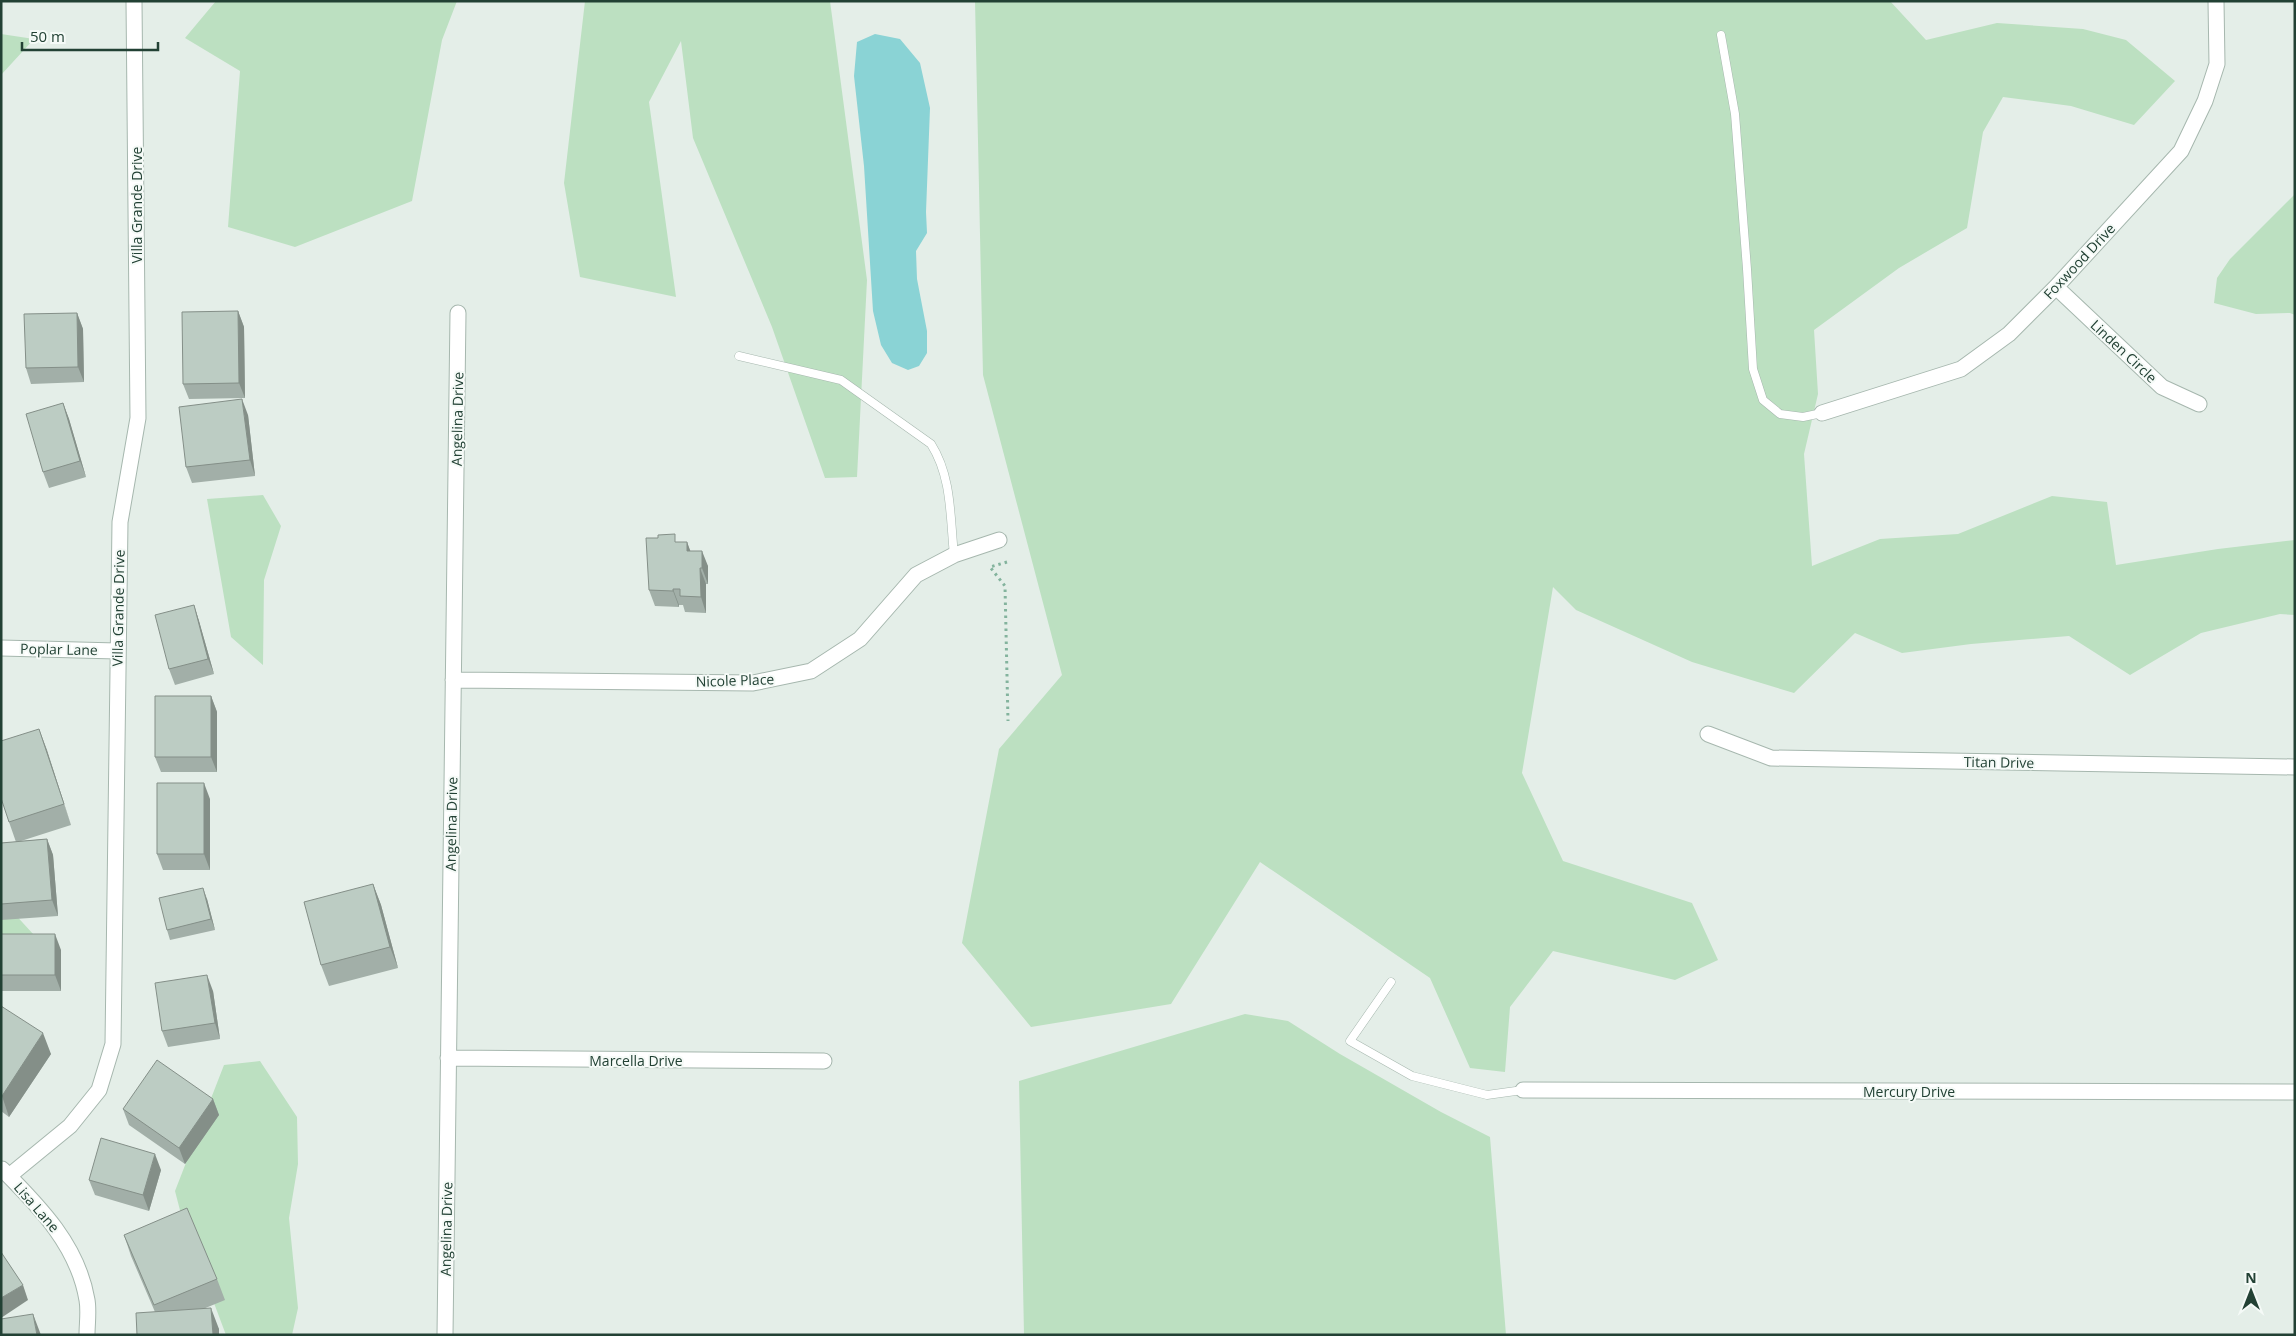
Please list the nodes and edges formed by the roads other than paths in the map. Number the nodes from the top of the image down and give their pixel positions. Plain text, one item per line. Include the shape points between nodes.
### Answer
1 (134, 1) edge
2 (2216, 1) edge
3 (1721, 36) dead end
4 (2056, 287) junction
5 (458, 313) dead end
6 (739, 356) dead end
7 (2199, 404) dead end
8 (1822, 412) joint
9 (999, 540) dead end
10 (954, 555) junction
11 (1, 648) edge
12 (116, 650) junction
13 (453, 680) junction
14 (1708, 734) dead end
15 (2295, 767) edge
16 (1391, 982) dead end
17 (448, 1058) junction
18 (824, 1061) dead end
19 (1523, 1090) joint
20 (2295, 1092) edge
21 (5, 1172) edge
22 (87, 1335) edge
23 (444, 1335) edge

1 - 12 street, Villa Grande Drive via 138,418 120,522
2 - 4 street, Foxwood Drive via 2217,64 2205,101 2181,151
3 - 8 lane via 1735,114 1753,369 1763,400 1780,414 1803,417
4 - 7 street, Linden Circle via 2162,387
4 - 8 street, Foxwood Drive via 2009,334 1961,369
5 - 13 street, Angelina Drive
6 - 10 lane via 841,380 931,444 947,477
9 - 10 street, Nicole Place
10 - 13 street, Nicole Place via 916,574 860,639 811,671 753,682
11 - 12 street, Poplar Lane
12 - 21 street, Villa Grande Drive via 113,1044 98,1090 70,1126
13 - 17 street, Angelina Drive
14 - 15 street, Titan Drive via 1771,758
16 - 19 lane via 1350,1041 1412,1076 1488,1095
17 - 18 street, Marcella Drive
17 - 23 street, Angelina Drive
19 - 20 street, Mercury Drive
21 - 22 street, Lisa Lane via 56,1226 77,1262 88,1301

